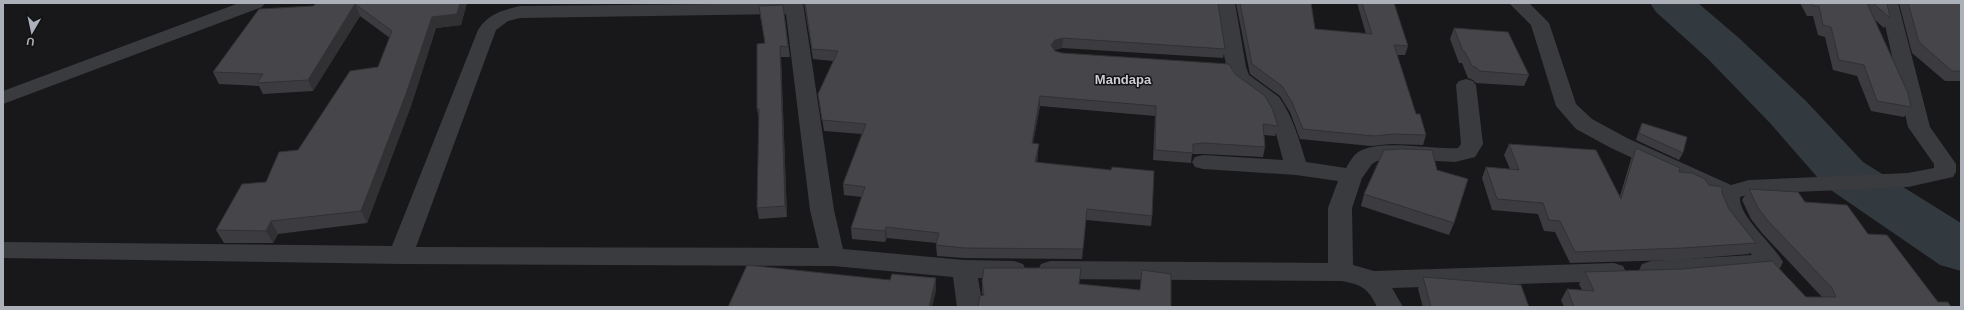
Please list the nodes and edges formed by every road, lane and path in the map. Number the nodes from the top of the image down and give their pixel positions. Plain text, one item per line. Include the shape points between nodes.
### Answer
1 (256, 3) edge
2 (1226, 3) edge
3 (1518, 3) edge
4 (1889, 3) edge
5 (795, 6) edge
6 (1466, 85) dead end
7 (3, 98) edge
8 (1204, 162) dead end
9 (1296, 168) junction
10 (1352, 176) junction
11 (1729, 193) junction
12 (3, 250) edge
13 (401, 255) junction
14 (833, 257) junction
15 (964, 269) junction
16 (1341, 272) junction
17 (1373, 280) junction
18 (970, 307) edge
19 (1390, 307) edge

1 - 7 street
2 - 9 street via 1234,44 1228,66 1272,101 1284,126
3 - 11 street via 1540,23 1566,106 1584,124 1619,143
4 - 11 street via 1919,126 1945,164 1945,172 1936,176 1908,180 1749,187
5 - 13 street via 520,12 500,18 487,30
5 - 14 street via 822,210
6 - 10 street via 1472,144 1468,151 1462,155 1371,155 1364,158
8 - 9 street
9 - 10 street
10 - 16 street via 1340,207
11 - 17 street via 1728,203 1741,225 1779,271 1676,270
12 - 13 street
13 - 14 street
14 - 15 street
15 - 16 street
15 - 18 street
16 - 17 street
17 - 19 street

